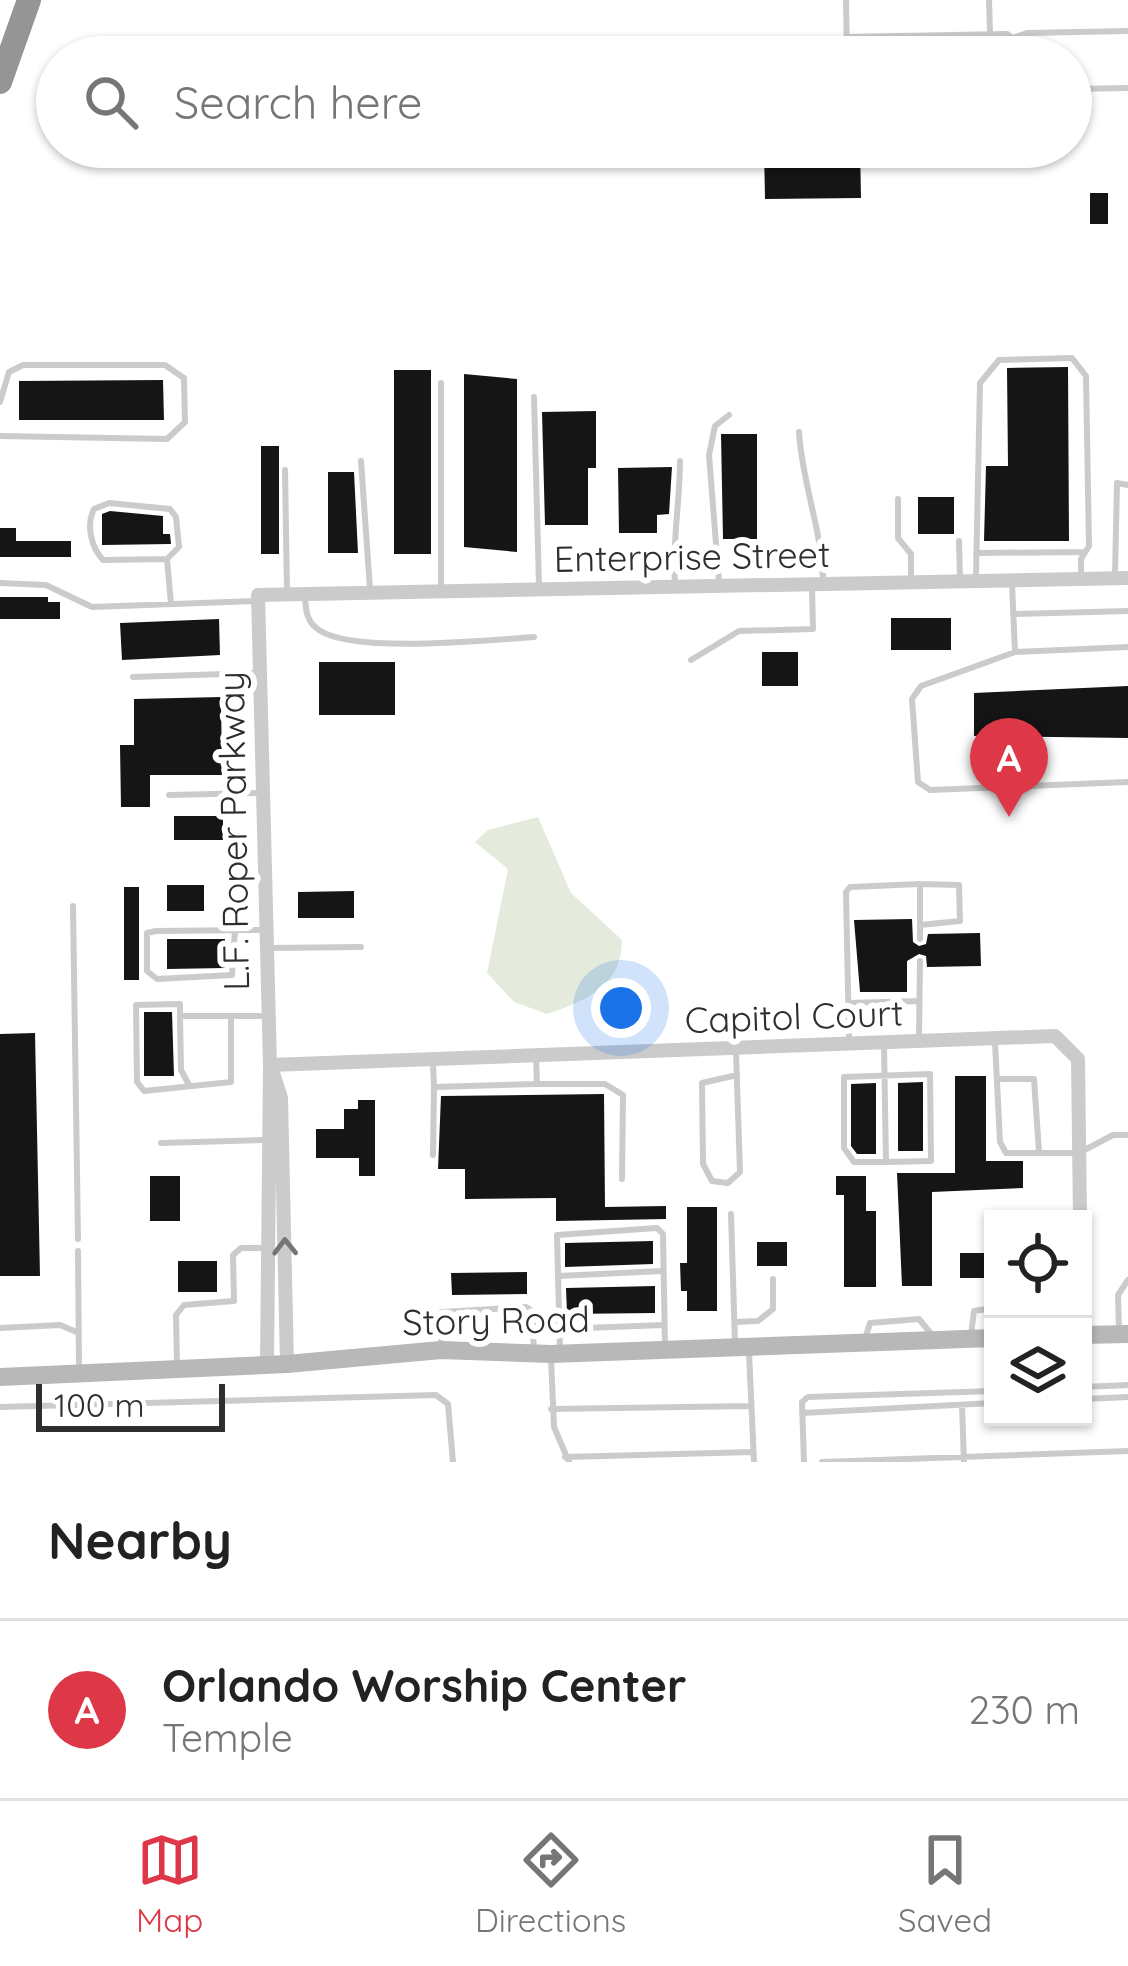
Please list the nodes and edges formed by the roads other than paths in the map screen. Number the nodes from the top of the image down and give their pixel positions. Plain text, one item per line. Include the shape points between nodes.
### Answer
1 (28, 0) edge
2 (846, 0) edge
3 (989, 0) edge
4 (1128, 32) edge
5 (990, 34) junction
6 (847, 36) edge
7 (895, 36) edge
8 (1001, 36) edge
9 (1018, 36) edge
10 (0, 82) edge
11 (1128, 88) edge
12 (1092, 89) edge
13 (441, 383) dead end
14 (534, 398) dead end
15 (0, 402) edge
16 (729, 415) dead end
17 (799, 432) dead end
18 (0, 436) edge
19 (361, 461) dead end
20 (680, 461) dead end
21 (285, 470) dead end
22 (1128, 484) edge
23 (898, 499) dead end
24 (1115, 538) junction
25 (1128, 538) edge
26 (958, 541) dead end
27 (1085, 552) junction
28 (976, 553) junction
29 (167, 559) junction
30 (1081, 579) junction
31 (1122, 579) edge
32 (1012, 580) junction
33 (968, 581) junction
34 (912, 582) junction
35 (0, 583) edge
36 (818, 584) junction
37 (719, 586) junction
38 (675, 587) junction
39 (539, 590) junction
40 (441, 592) junction
41 (370, 593) junction
42 (305, 594) junction
43 (287, 595) junction
44 (258, 598) junction
45 (171, 604) junction
46 (1128, 610) edge
47 (1013, 614) junction
48 (534, 637) dead end
49 (1128, 647) edge
50 (1015, 652) junction
51 (691, 660) dead end
52 (260, 673) junction
53 (133, 677) dead end
54 (1128, 782) edge
55 (262, 793) junction
56 (169, 795) dead end
57 (920, 884) junction
58 (73, 906) dead end
59 (920, 926) junction
60 (235, 930) junction
61 (264, 930) junction
62 (920, 938) dead end
63 (361, 947) dead end
64 (265, 948) junction
65 (920, 961) dead end
66 (919, 1001) junction
67 (848, 1003) junction
68 (180, 1016) junction
69 (267, 1016) junction
70 (231, 1017) junction
71 (995, 1039) junction
72 (919, 1041) junction
73 (884, 1042) junction
74 (849, 1044) junction
75 (736, 1048) junction
76 (536, 1055) junction
77 (432, 1059) junction
78 (270, 1065) junction
79 (736, 1075) junction
80 (885, 1075) junction
81 (997, 1079) junction
82 (188, 1083) junction
83 (537, 1084) junction
84 (434, 1087) junction
85 (1128, 1135) edge
86 (266, 1140) junction
87 (161, 1143) dead end
88 (1039, 1153) junction
89 (1079, 1153) junction
90 (433, 1155) dead end
91 (886, 1162) junction
92 (622, 1179) dead end
93 (1080, 1210) edge
94 (731, 1214) dead end
95 (78, 1239) dead end
96 (267, 1248) junction
97 (78, 1251) dead end
98 (663, 1271) junction
99 (558, 1276) junction
100 (773, 1279) dead end
101 (1128, 1280) edge
102 (984, 1309) edge
103 (735, 1322) junction
104 (664, 1325) junction
105 (0, 1328) edge
106 (560, 1329) junction
107 (79, 1333) junction
108 (1124, 1334) edge
109 (1092, 1335) edge
110 (984, 1338) edge
111 (971, 1339) junction
112 (742, 1347) junction
113 (441, 1350) junction
114 (665, 1350) junction
115 (548, 1353) junction
116 (277, 1364) junction
117 (177, 1368) junction
118 (80, 1373) junction
119 (0, 1377) edge
120 (1128, 1385) edge
121 (1092, 1387) edge
122 (984, 1390) edge
123 (1128, 1397) edge
124 (1092, 1399) edge
125 (984, 1404) edge
126 (962, 1405) junction
127 (751, 1406) junction
128 (0, 1407) edge
129 (551, 1409) junction
130 (802, 1413) junction
131 (1128, 1450) edge
132 (753, 1457) edge
133 (964, 1459) edge
134 (567, 1460) edge
135 (453, 1462) edge
136 (803, 1462) edge
137 (822, 1462) edge

1 - 10 highway
2 - 6 lane
3 - 5 lane
4 - 9 lane
5 - 7 lane
5 - 8 lane
11 - 12 lane
13 - 40 lane
14 - 39 lane
15 - 18 lane via 10,372 22,365 165,365 184,378 188,395 184,422 167,439
16 - 37 lane via 715,426 709,455
17 - 36 lane via 807,502 823,546
19 - 41 lane
20 - 38 lane
21 - 43 lane
22 - 24 lane via 1117,483
23 - 34 lane via 898,538 911,554
24 - 25 lane
24 - 31 lane
26 - 33 lane
27 - 28 lane
27 - 28 lane via 1086,376 1072,358 999,360 984,373 976,394
27 - 30 lane
28 - 33 lane
29 - 29 lane via 104,560 92,535 94,509 109,502 170,508 179,547
29 - 45 lane
30 - 31 street, Enterprise Street
30 - 32 street, Enterprise Street
32 - 33 street, Enterprise Street
32 - 47 lane
33 - 34 street, Enterprise Street
34 - 36 street, Enterprise Street
35 - 45 lane via 46,585 92,607
36 - 37 street, Enterprise Street
36 - 51 lane via 813,629 739,631
37 - 38 street, Enterprise Street
38 - 39 street, Enterprise Street
39 - 40 street, Enterprise Street
40 - 41 street, Enterprise Street
41 - 42 street, Enterprise Street
42 - 43 street, Enterprise Street
42 - 48 lane via 309,621 344,638 423,644
43 - 44 street, Enterprise Street
44 - 45 lane
44 - 52 street, L.F. Roper Parkway
46 - 47 lane
47 - 50 lane
49 - 50 lane
50 - 54 lane via 921,686 912,699 918,782 930,790
52 - 53 lane
52 - 55 street, L.F. Roper Parkway
55 - 56 lane
55 - 61 street, L.F. Roper Parkway
57 - 59 lane
57 - 59 lane via 959,886 959,921
57 - 67 lane via 846,892
58 - 95 lane
59 - 62 lane
60 - 60 lane via 147,933 147,971 157,979 232,976
60 - 61 lane
61 - 64 street, L.F. Roper Parkway
63 - 64 lane
64 - 69 street, L.F. Roper Parkway
65 - 66 lane
66 - 67 lane
66 - 72 lane
67 - 74 lane
68 - 70 lane
68 - 82 lane
68 - 82 lane via 180,1004 136,1004 137,1082 144,1091 169,1092
69 - 70 lane
69 - 78 street, L.F. Roper Parkway
70 - 82 lane via 231,1082
71 - 72 street, Capitol Court
71 - 81 lane
71 - 89 street, Capitol Court via 1055,1036 1069,1045 1078,1059
72 - 73 street, Capitol Court
73 - 74 street, Capitol Court
73 - 80 lane
74 - 75 street, Capitol Court
75 - 76 street, Capitol Court
75 - 79 lane
76 - 77 street, Capitol Court
76 - 83 lane
77 - 78 street, Capitol Court
77 - 84 lane
78 - 86 street, L.F. Roper Parkway
116 -> 78 street, L.F. Roper Parkway via 281,1098
79 - 79 lane via 740,1172 728,1183 712,1181 703,1165 702,1083
80 - 91 lane
80 - 91 lane via 844,1077 844,1148 854,1162
80 - 91 lane via 930,1075 931,1161
81 - 88 lane via 1001,1148
81 - 88 lane via 1034,1079
83 - 84 lane
83 - 92 lane via 605,1084 623,1095
84 - 90 lane
85 - 89 lane
86 - 87 lane
86 - 96 street, L.F. Roper Parkway
88 - 89 lane
89 - 93 street, Capitol Court
94 - 103 lane
96 - 116 street, L.F. Roper Parkway
96 - 117 lane via 233,1255 234,1301 195,1302 176,1315
97 - 107 lane
98 - 99 lane
98 - 99 lane via 663,1234 633,1229 557,1235
98 - 104 lane
99 - 106 lane
100 - 103 lane via 767,1316
101 - 108 lane via 1118,1294
102 - 111 lane via 974,1311
103 - 112 lane
104 - 106 lane
104 - 114 lane
105 - 107 lane via 60,1325
106 - 115 lane
107 - 118 lane
108 - 109 street
110 - 111 street, Story Road
111 - 112 street, Story Road
112 - 114 street, Story Road
112 - 127 lane
113 - 115 street, Story Road
113 - 115 lane via 442,1312 526,1307
113 - 116 street, Story Road
114 - 115 street, Story Road
115 - 129 lane
116 - 117 street, Story Road
117 - 118 street, Story Road
118 - 119 street, Story Road
120 - 121 lane
122 - 130 lane via 808,1397
123 - 124 lane
125 - 126 lane
126 - 130 lane
126 - 133 lane
127 - 129 lane
127 - 132 lane
128 - 135 lane via 436,1395 448,1404
129 - 134 lane
130 - 136 lane
131 - 133 lane
132 - 134 lane
133 - 137 lane

